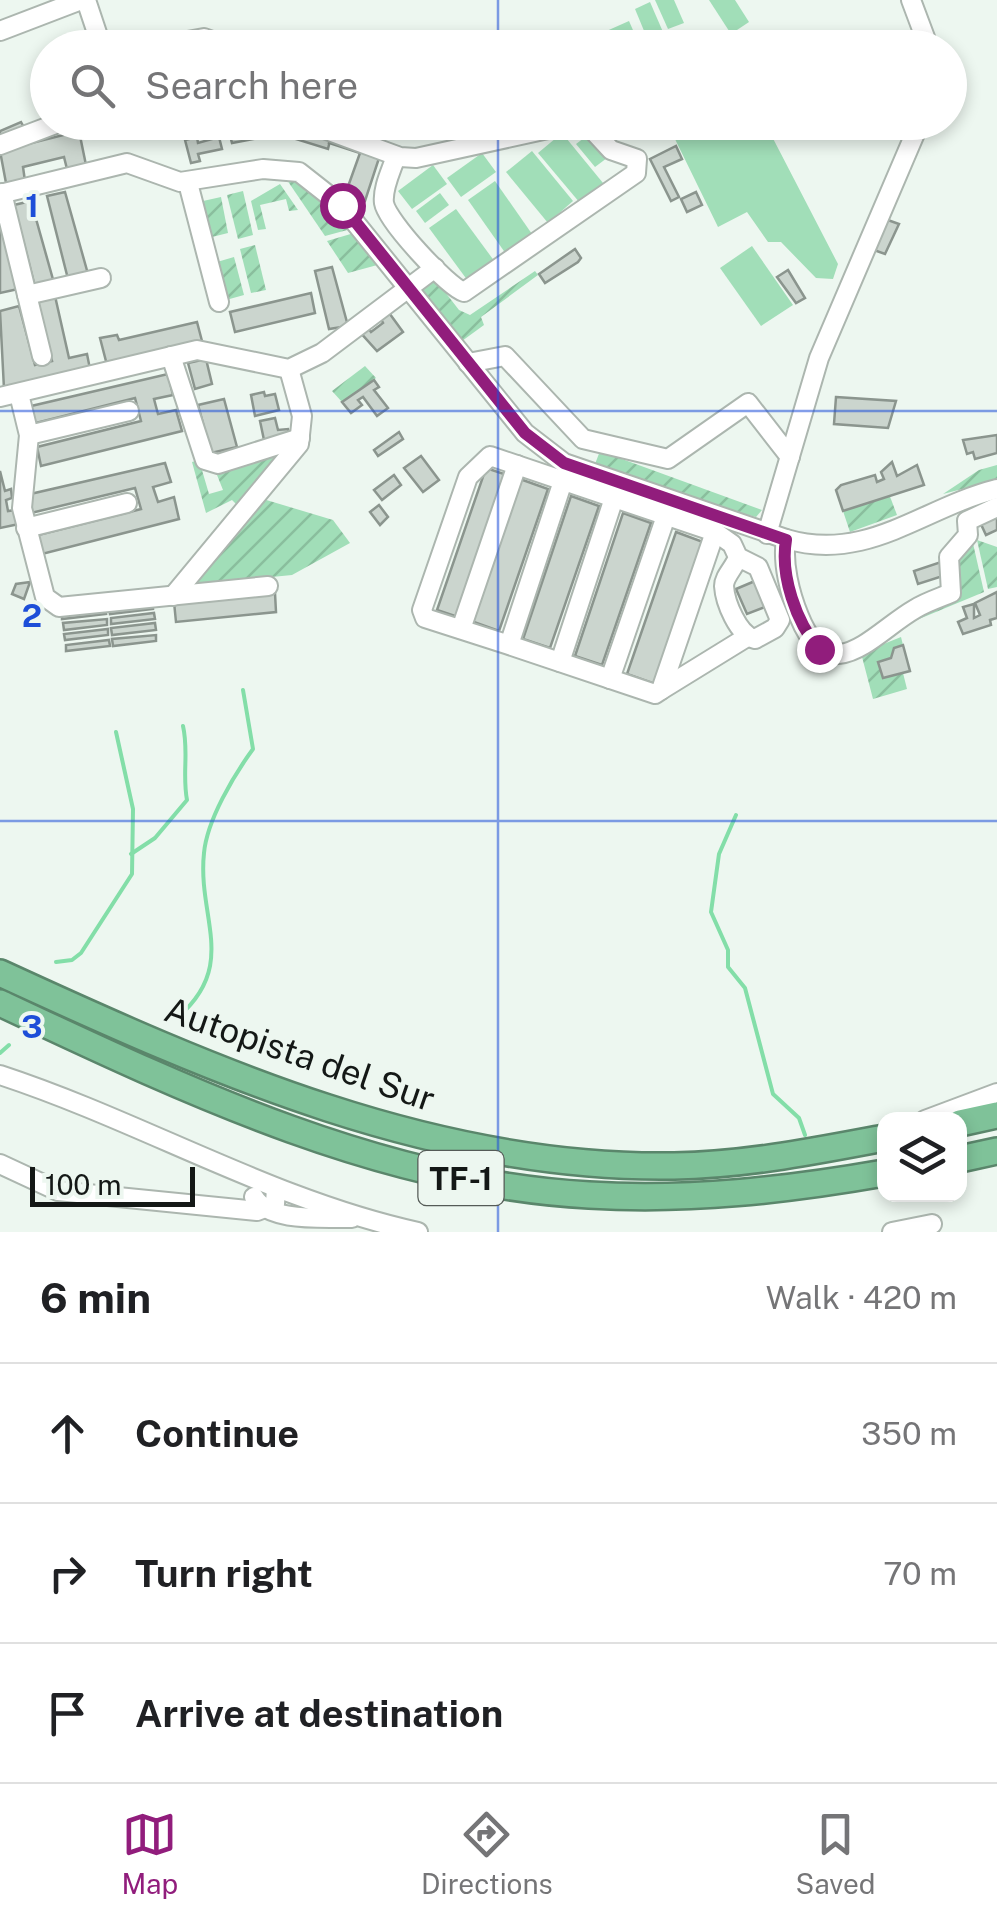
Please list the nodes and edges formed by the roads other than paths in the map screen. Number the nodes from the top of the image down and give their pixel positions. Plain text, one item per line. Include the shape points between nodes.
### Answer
1 (84, 0) edge
2 (911, 0) edge
3 (95, 30) edge
4 (922, 30) edge
5 (0, 31) edge
6 (30, 133) edge
7 (353, 140) edge
8 (506, 140) edge
9 (601, 140) edge
10 (912, 140) edge
11 (0, 144) edge
12 (396, 156) junction
13 (188, 183) junction
14 (1, 194) edge
15 (390, 216) junction
16 (363, 231) junction
17 (435, 268) junction
18 (101, 278) dead end
19 (410, 290) junction
20 (27, 295) junction
21 (218, 302) dead end
22 (42, 356) dead end
23 (171, 356) junction
24 (468, 362) junction
25 (289, 369) junction
26 (9, 395) edge
27 (129, 410) dead end
28 (29, 435) junction
29 (300, 438) junction
30 (790, 457) junction
31 (516, 465) junction
32 (567, 474) junction
33 (997, 489) edge
34 (614, 498) junction
35 (127, 502) dead end
36 (997, 507) edge
37 (666, 516) junction
38 (26, 528) junction
39 (715, 532) junction
40 (767, 534) junction
41 (786, 540) junction
42 (738, 557) junction
43 (268, 586) dead end
44 (173, 596) junction
45 (461, 629) junction
46 (747, 637) junction
47 (509, 645) junction
48 (560, 662) junction
49 (610, 679) junction
50 (661, 690) junction
51 (0, 958) edge
52 (0, 972) edge
53 (0, 1003) edge
54 (181, 1052) junction
55 (0, 1075) edge
56 (997, 1093) edge
57 (946, 1112) edge
58 (997, 1115) edge
59 (967, 1121) edge
60 (877, 1139) edge
61 (997, 1152) edge
62 (967, 1158) edge
63 (0, 1164) edge
64 (877, 1174) edge
65 (264, 1194) junction
66 (932, 1224) dead end
67 (418, 1232) edge
68 (892, 1232) edge

1 - 3 street
1 - 5 street
2 - 4 street
6 - 11 street
7 - 12 street
8 - 12 street via 429,158
9 - 17 street via 638,159 636,173 473,288 457,290
10 - 30 street via 819,358
12 - 15 street via 384,203
13 - 14 street via 127,163
13 - 16 street via 263,169 298,172 342,205
13 - 21 street
14 - 20 street
15 - 16 street
15 - 17 street
16 - 19 street
17 - 19 street
18 - 20 street
19 - 24 street
19 - 25 street
20 - 22 street
23 - 25 street via 197,350
23 - 26 street
23 - 29 street via 205,460 218,464
24 - 30 street via 505,356 582,439 616,450 668,459 748,403
24 - 32 street
25 - 29 street via 302,416
26 - 28 street
27 - 28 street
28 - 38 street
29 - 44 street
30 - 40 street
31 - 32 street
31 - 45 street
31 - 45 street via 490,456 468,477 422,610 425,618
32 - 34 street
32 - 40 street
32 - 47 street
33 - 41 street via 847,547 819,549
34 - 37 street
34 - 48 street
35 - 38 street
36 - 41 street via 967,521 968,535 949,557 951,593 917,607 871,643 834,654 819,649 798,613
37 - 39 street
37 - 49 street
38 - 44 street via 52,604
39 - 42 street
39 - 50 street
40 - 41 street
42 - 46 street via 724,580
42 - 46 street via 758,566 780,620 755,639
43 - 44 street
45 - 47 street
46 - 50 street
47 - 48 street
48 - 49 street
49 - 50 street
51 - 54 highway
52 - 54 highway, Autopista del Sur / TF-1
53 - 64 highway, Autopista del Sur / TF-1 via 337,1145 468,1180 653,1197 735,1194
54 - 60 highway, Autopista del Sur / TF-1 via 386,1128 553,1161 675,1166
55 - 65 street via 138,1128
56 - 57 street
58 - 59 highway
61 - 62 highway
63 - 65 street via 58,1191 257,1211
65 - 67 street via 278,1214 362,1217
66 - 68 street

